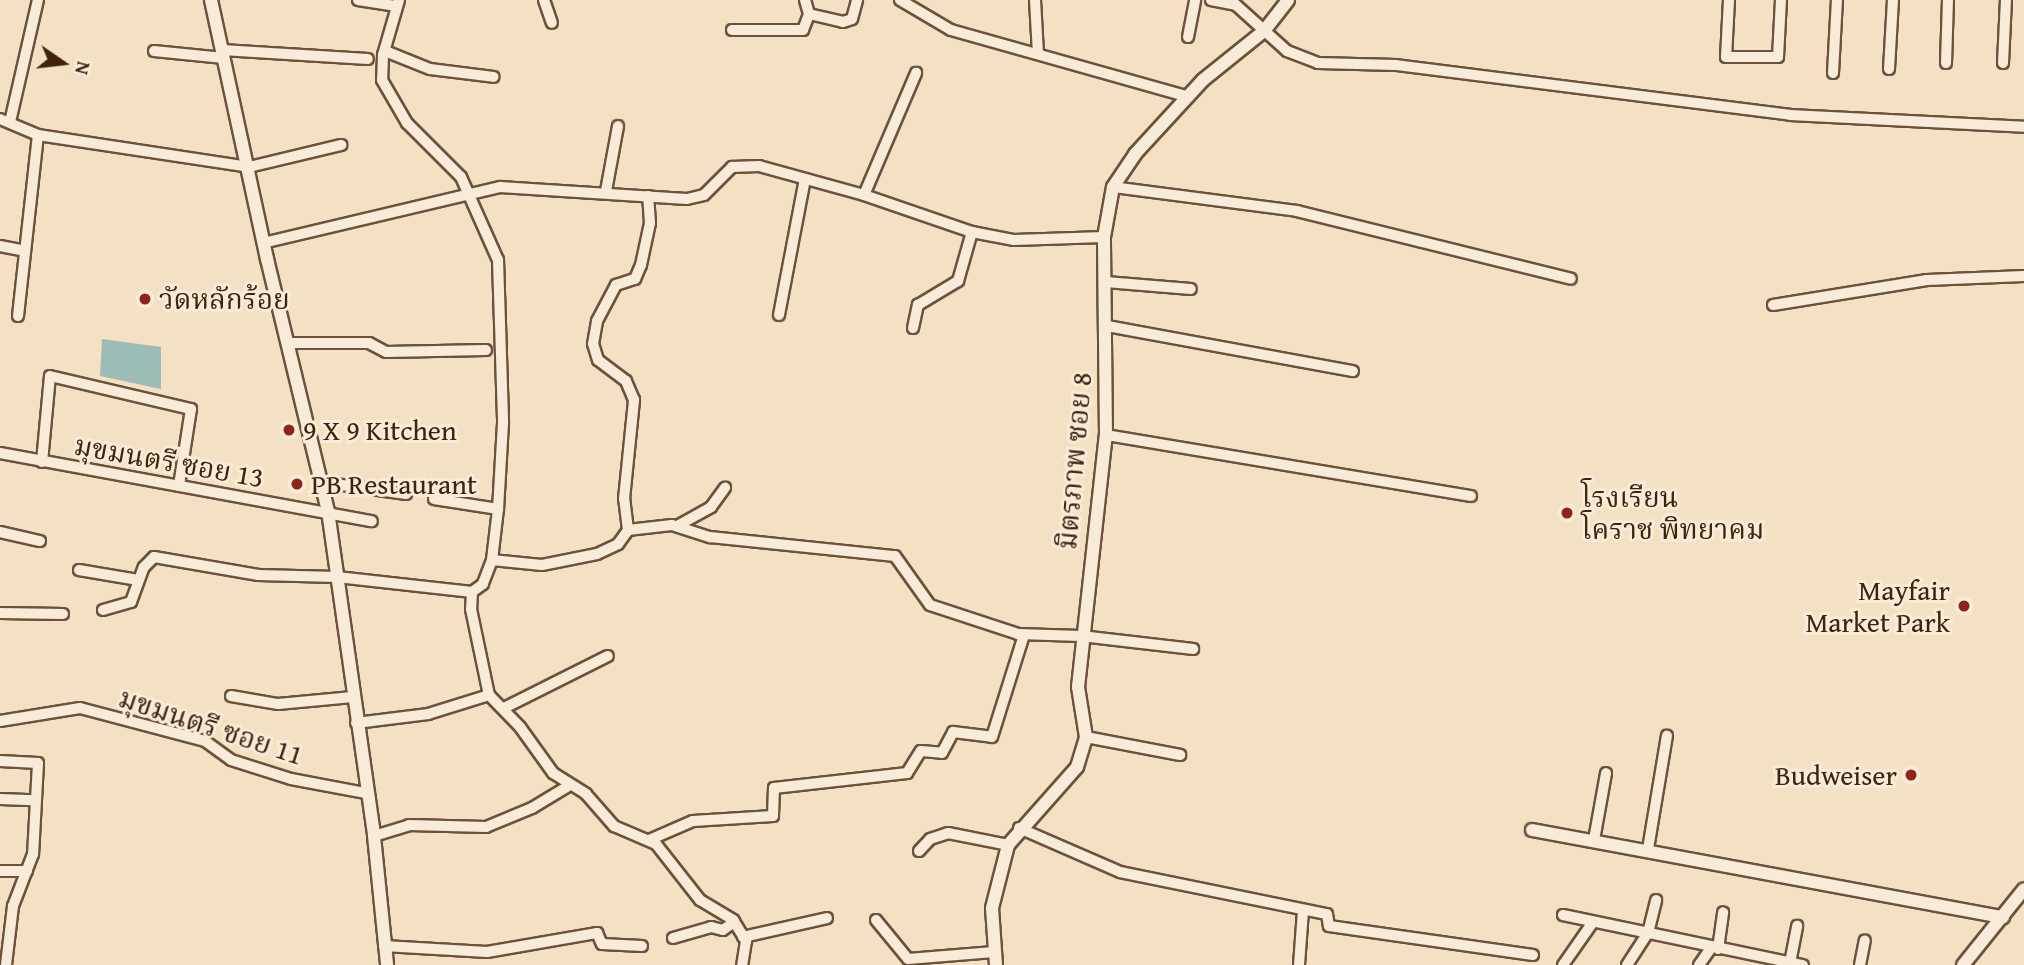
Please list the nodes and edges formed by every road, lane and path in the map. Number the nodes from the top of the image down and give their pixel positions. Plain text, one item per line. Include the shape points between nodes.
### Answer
1 (38, 0) edge
2 (211, 0) edge
3 (358, 0) edge
4 (544, 0) edge
5 (805, 0) edge
6 (858, 0) edge
7 (900, 0) edge
8 (1035, 0) edge
9 (1195, 0) edge
10 (1211, 0) edge
11 (1288, 0) edge
12 (1729, 0) edge
13 (1781, 0) edge
14 (1837, 0) edge
15 (1893, 0) edge
16 (1948, 0) edge
17 (2006, 0) edge
18 (398, 3) edge
19 (809, 14) junction
20 (552, 23) dead end
21 (732, 30) dead end
22 (1264, 31) junction
23 (1188, 37) dead end
24 (154, 51) dead end
25 (385, 51) junction
26 (1038, 53) junction
27 (223, 54) junction
28 (368, 59) dead end
29 (1946, 63) dead end
30 (2003, 63) dead end
31 (1889, 69) dead end
32 (916, 73) dead end
33 (1833, 73) dead end
34 (494, 76) dead end
35 (1189, 97) junction
36 (5, 121) edge
37 (618, 126) dead end
38 (2024, 127) edge
39 (38, 135) junction
40 (341, 145) dead end
41 (249, 167) junction
42 (805, 179) junction
43 (1113, 187) junction
44 (606, 191) junction
45 (472, 194) junction
46 (864, 195) junction
47 (648, 196) junction
48 (972, 232) junction
49 (1104, 237) junction
50 (263, 243) junction
51 (0, 246) edge
52 (25, 251) junction
53 (2024, 276) edge
54 (1571, 279) dead end
55 (1106, 282) junction
56 (1191, 289) dead end
57 (1773, 305) dead end
58 (779, 315) dead end
59 (18, 316) dead end
60 (1107, 326) junction
61 (912, 328) dead end
62 (287, 343) junction
63 (486, 350) dead end
64 (1353, 371) dead end
65 (1106, 435) junction
66 (0, 453) edge
67 (41, 462) junction
68 (321, 482) junction
69 (179, 486) junction
70 (725, 488) dead end
71 (406, 494) dead end
72 (1471, 496) dead end
73 (434, 499) dead end
74 (498, 509) junction
75 (328, 511) junction
76 (372, 521) dead end
77 (677, 526) junction
78 (628, 530) junction
79 (0, 532) edge
80 (40, 541) dead end
81 (492, 560) junction
82 (79, 570) dead end
83 (337, 577) junction
84 (138, 580) junction
85 (472, 592) junction
86 (103, 610) dead end
87 (0, 613) edge
88 (63, 614) dead end
89 (1024, 635) junction
90 (1081, 636) junction
91 (1193, 649) dead end
92 (608, 656) dead end
93 (489, 695) junction
94 (230, 696) dead end
95 (353, 697) junction
96 (504, 708) junction
97 (0, 721) edge
98 (356, 723) junction
99 (1667, 736) dead end
100 (1087, 737) junction
101 (1180, 755) dead end
102 (0, 761) edge
103 (1606, 773) dead end
104 (570, 786) junction
105 (365, 793) junction
106 (0, 799) edge
107 (34, 800) junction
108 (1019, 828) junction
109 (1532, 830) dead end
110 (374, 836) junction
111 (649, 840) junction
112 (1594, 840) junction
113 (1008, 845) junction
114 (1648, 849) junction
115 (919, 851) dead end
116 (0, 871) edge
117 (27, 872) junction
118 (2024, 889) edge
119 (1656, 900) dead end
120 (1303, 911) junction
121 (1723, 912) dead end
122 (1563, 915) dead end
123 (2003, 917) junction
124 (827, 918) dead end
125 (876, 920) dead end
126 (734, 922) junction
127 (1593, 922) junction
128 (1797, 926) dead end
129 (1648, 933) junction
130 (743, 937) junction
131 (673, 938) dead end
132 (1865, 940) dead end
133 (384, 946) junction
134 (642, 946) dead end
135 (1714, 948) junction
136 (1533, 955) dead end
137 (995, 959) edge
138 (1766, 962) edge
139 (1790, 963) junction
140 (6, 965) edge
141 (387, 965) edge
142 (742, 965) edge
143 (1299, 965) edge
144 (1563, 965) edge
145 (1627, 965) edge
146 (1699, 965) edge
147 (1802, 965) edge
148 (1860, 965) edge
149 (1963, 965) edge

1 - 36 street
2 - 27 street
3 - 18 street
4 - 20 street
5 - 19 street
6 - 19 street via 848,22
7 - 26 street via 951,30
8 - 26 street
9 - 23 street
10 - 22 street via 1236,5
11 - 22 street, มิตรภาพ ซอย 8
12 - 13 street via 1726,57 1778,57
14 - 33 street
15 - 31 street
16 - 29 street
17 - 30 street
18 - 25 street
19 - 21 street via 803,30
22 - 35 street, มิตรภาพ ซอย 8
22 - 38 street via 1287,51 1318,63 1396,65 1790,115
24 - 27 street
25 - 34 street via 430,69
25 - 45 street via 382,80 407,123 450,161
26 - 35 street
27 - 28 street
27 - 41 street
32 - 46 street
35 - 43 street, มิตรภาพ ซอย 8 via 1135,154
36 - 39 street
37 - 44 street
39 - 41 street
39 - 52 street
40 - 41 street
41 - 50 street
42 - 46 street
42 - 47 street via 759,166 732,167 704,195 687,199
42 - 58 street
43 - 49 street, มิตรภาพ ซอย 8
43 - 54 street via 1297,211
44 - 45 street via 500,187
44 - 47 street
45 - 50 street
45 - 74 street via 498,260 503,424
46 - 48 street
47 - 78 street via 650,223 641,265 635,279 615,285 597,321 593,344 598,360 626,381 634,400 624,499
48 - 49 street via 1014,240
48 - 61 street via 958,281 918,305
49 - 55 street, มิตรภาพ ซอย 8
50 - 62 street
51 - 52 street
52 - 59 street
53 - 57 street via 1927,280
55 - 56 street
55 - 60 street, มิตรภาพ ซอย 8
60 - 64 street
60 - 65 street, มิตรภาพ ซอย 8
62 - 63 street via 369,343 386,352
62 - 68 street
65 - 72 street
65 - 90 street, มิตรภาพ ซอย 8
66 - 67 street, มุขมนตรี ซอย 13
67 - 69 street, มุขมนตรี ซอย 13
67 - 69 street via 50,376 191,409
68 - 71 street
68 - 75 street
69 - 75 street, มุขมนตรี ซอย 13
70 - 77 street via 711,507
73 - 74 street
74 - 81 street
75 - 76 street, มุขมนตรี ซอย 13
75 - 83 street
77 - 78 street via 653,524
77 - 89 street via 710,537 895,556 930,605
78 - 81 street via 618,544 597,554 542,565
79 - 80 street
81 - 85 street via 483,584
82 - 84 street
83 - 84 street via 258,575 154,557
83 - 85 street
83 - 95 street
84 - 86 street via 131,602
85 - 93 street via 481,670
87 - 88 street
89 - 90 street
89 - 111 street via 992,737 953,732 942,752 921,751 907,773 774,788 774,816 693,821
90 - 91 street
90 - 100 street, มิตรภาพ ซอย 8 via 1078,687
92 - 96 street
93 - 96 street
93 - 98 street via 428,714
94 - 95 street via 278,704
95 - 98 street
96 - 104 street via 553,773
97 - 105 street, มุขมนตรี ซอย 11 via 79,708 205,741 231,760 291,779
98 - 105 street
99 - 114 street
100 - 101 street
100 - 108 street via 1077,767
102 - 107 street via 38,763
103 - 112 street
104 - 110 street via 521,814 486,827 409,825
104 - 111 street via 586,794 614,826
105 - 110 street
106 - 107 street
107 - 117 street via 33,854
108 - 113 street
108 - 120 street via 1119,872
109 - 112 street
110 - 133 street
111 - 126 street via 701,900
112 - 114 street
113 - 115 street via 948,833 930,838
113 - 137 street via 992,908
114 - 123 street
116 - 117 street
117 - 140 street via 13,906
118 - 123 street
119 - 129 street
120 - 136 street via 1326,914 1329,926
120 - 143 street
121 - 135 street
122 - 127 street
123 - 149 street
124 - 130 street
125 - 137 street via 908,959
126 - 130 street
126 - 131 street via 723,930 711,927
127 - 129 street
127 - 144 street
128 - 139 street
129 - 135 street
129 - 145 street
130 - 142 street
132 - 148 street
133 - 134 street via 487,952 597,933 603,944
133 - 141 street
135 - 138 street
135 - 146 street
138 - 139 street
139 - 147 street

